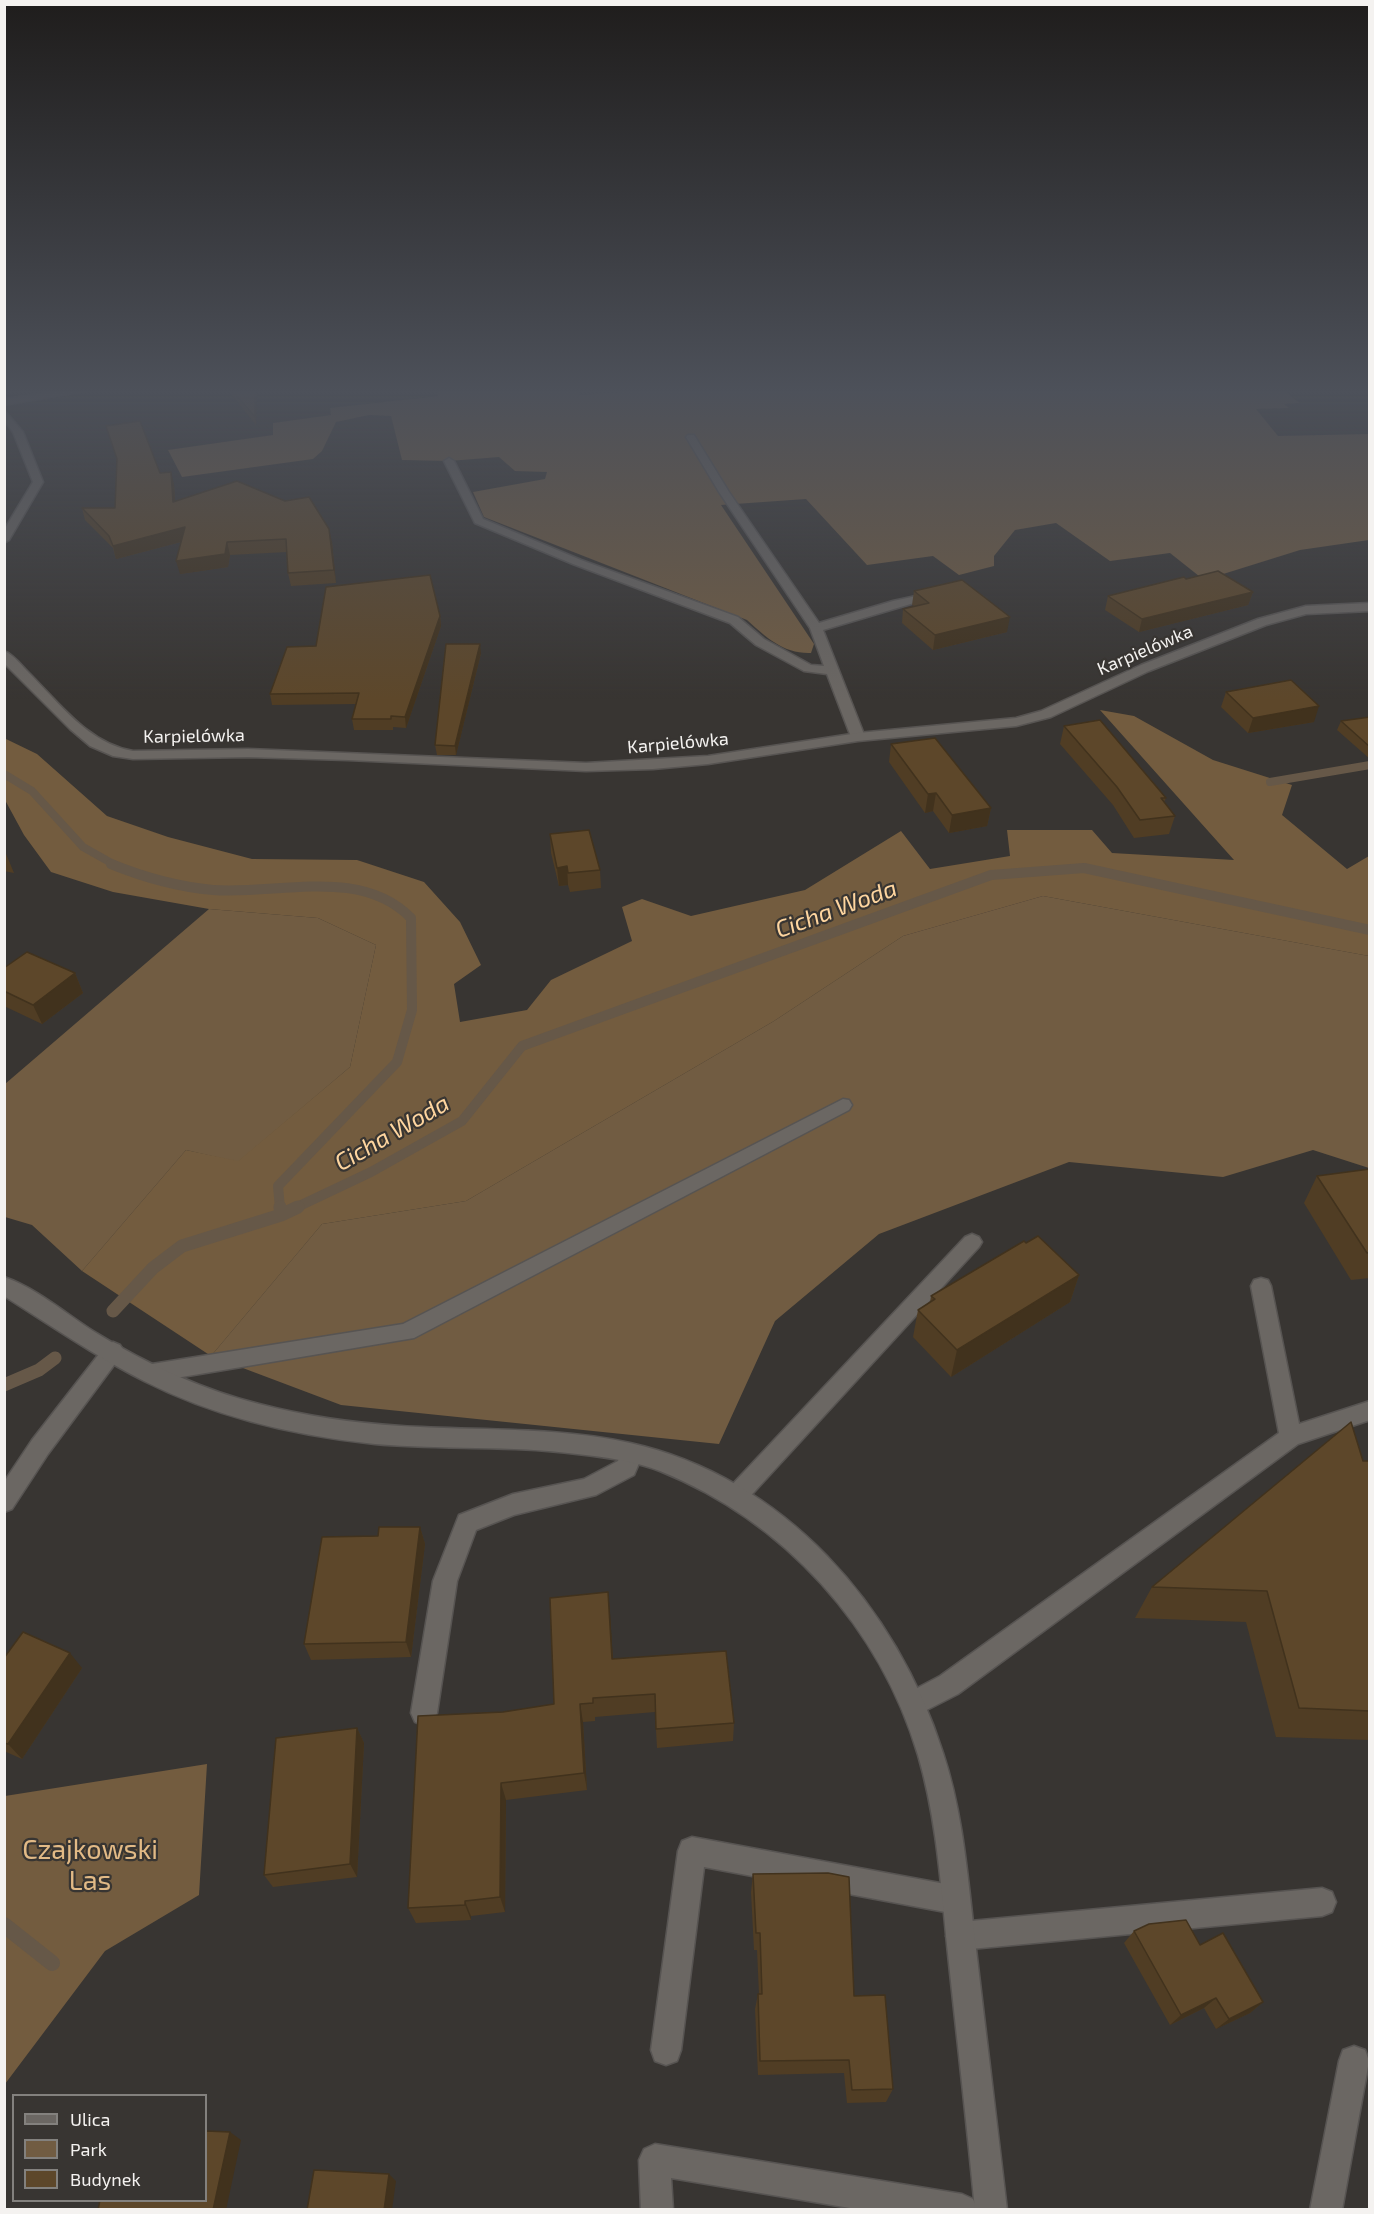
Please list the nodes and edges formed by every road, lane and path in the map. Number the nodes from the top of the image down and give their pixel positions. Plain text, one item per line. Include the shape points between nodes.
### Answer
1 (31, 493) edge
2 (465, 493) edge
3 (725, 493) edge
4 (4, 540) edge
5 (948, 593) edge
6 (1370, 608) edge
7 (816, 628) junction
8 (4, 655) edge
9 (832, 671) junction
10 (858, 737) junction
11 (843, 1105) dead end
12 (972, 1242) dead end
13 (4, 1285) edge
14 (1261, 1286) dead end
15 (113, 1352) junction
16 (152, 1373) junction
17 (1370, 1410) edge
18 (1291, 1437) junction
19 (632, 1454) junction
20 (736, 1496) junction
21 (4, 1502) edge
22 (913, 1704) junction
23 (424, 1713) edge
24 (957, 1900) junction
25 (1322, 1902) dead end
26 (960, 1936) junction
27 (666, 2050) dead end
28 (1354, 2061) dead end
29 (657, 2210) edge
30 (962, 2210) edge
31 (991, 2210) edge
32 (1326, 2210) edge

1 - 4 street
2 - 9 street via 479,521 734,620 760,642 808,668
3 - 7 street
5 - 7 street via 897,603
6 - 10 street, Karpielówka via 1306,610 1262,622 1145,668 1046,714 1016,722
7 - 9 street
8 - 10 street, Karpielówka via 95,743 113,752 133,755 248,753 632,766 708,760
9 - 10 street
11 - 16 street via 407,1332
12 - 20 street
13 - 15 street
14 - 18 street
15 - 16 street
15 - 21 street via 40,1447
16 - 19 street via 216,1401 348,1430 560,1442
17 - 18 street
18 - 22 street via 949,1685
19 - 20 street via 665,1462
19 - 23 street via 626,1468 588,1488 513,1505 467,1523 445,1581
20 - 22 street via 797,1540 856,1602
22 - 24 street via 944,1809
24 - 26 street
24 - 27 street via 918,1896 692,1851
25 - 26 street
26 - 31 street
28 - 32 street
29 - 30 street via 656,2160

